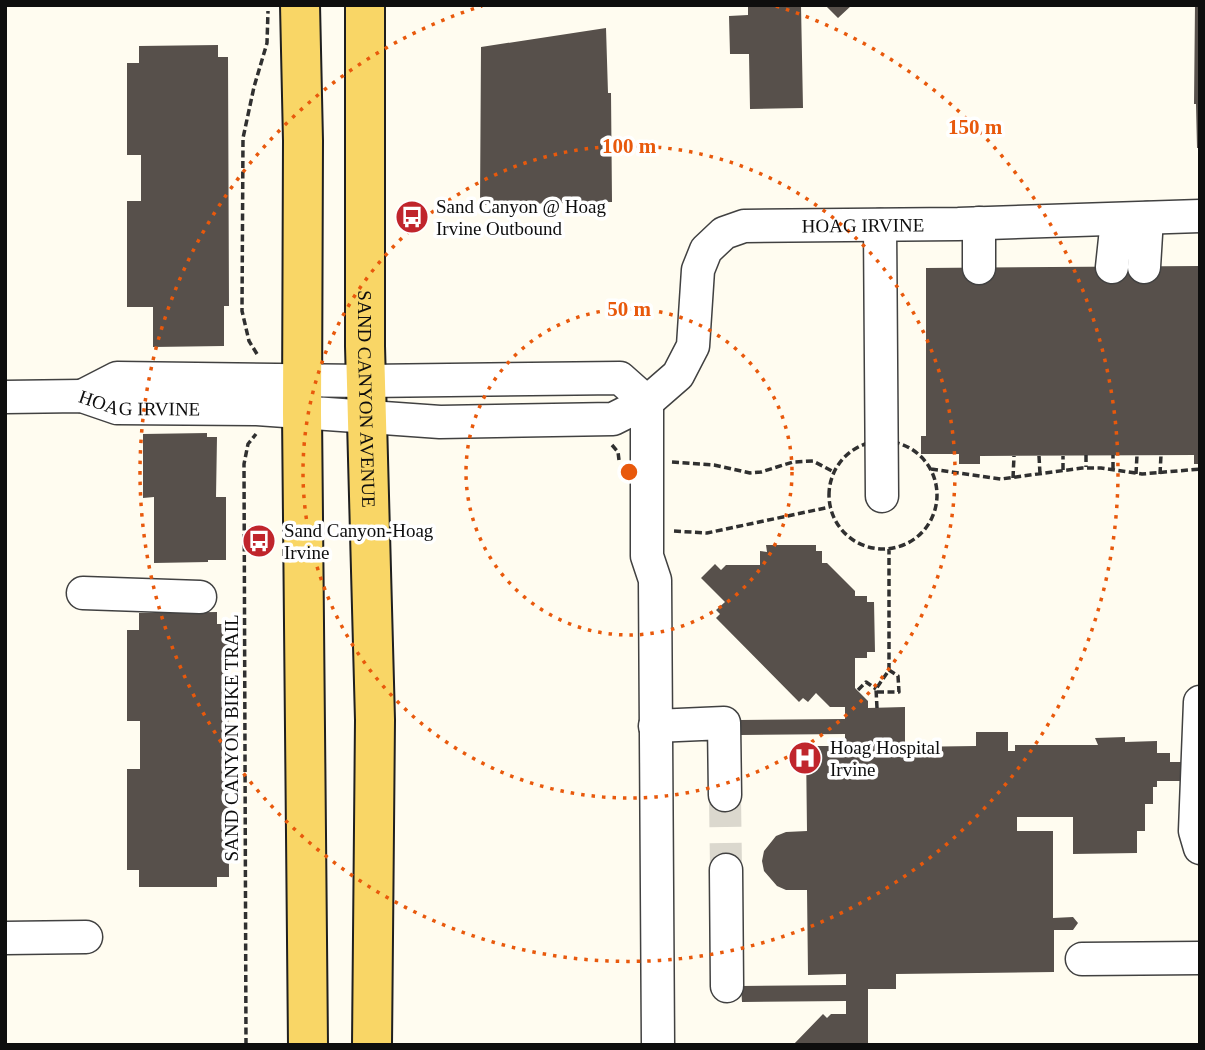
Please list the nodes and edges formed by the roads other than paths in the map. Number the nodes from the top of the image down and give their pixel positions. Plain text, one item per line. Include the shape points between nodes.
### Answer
1 (300, 5) edge
2 (365, 5) edge
3 (1200, 216) edge
4 (1132, 219) junction
5 (968, 224) junction
6 (880, 225) junction
7 (1112, 267) dead end
8 (1144, 267) dead end
9 (969, 268) dead end
10 (5, 397) edge
11 (367, 398) junction
12 (647, 401) junction
13 (302, 411) junction
14 (883, 496) dead end
15 (83, 593) dead end
16 (200, 597) dead end
17 (1199, 713) edge
18 (655, 726) junction
19 (1198, 782) edge
20 (725, 795) tunnel mouth
21 (1200, 848) edge
22 (726, 870) tunnel mouth
23 (86, 937) dead end
24 (5, 938) edge
25 (1082, 958) dead end
26 (1200, 958) edge
27 (727, 986) dead end
28 (307, 1045) edge
29 (372, 1045) edge
30 (658, 1045) edge

1 - 13 main road
2 - 11 main road, SAND CANYON AVENUE
3 - 4 street, HOAG IRVINE
4 - 5 street, HOAG IRVINE
4 - 7 street
4 - 8 street
5 - 6 street, HOAG IRVINE
5 - 9 street
6 - 12 street, HOAG IRVINE via 744,226 724,233 706,250 698,270 693,346 678,374
6 - 14 street
10 - 13 street, HOAG IRVINE via 82,396 117,378
11 - 12 street, HOAG IRVINE via 440,422 613,419
11 - 13 street, HOAG IRVINE
11 - 29 main road, SAND CANYON AVENUE via 374,720
12 - 18 street via 648,556 655,580
13 - 28 main road
15 - 16 street
17 - 19 street
18 - 20 street via 724,723
18 - 30 street
19 - 21 street via 1195,838
22 - 27 street
23 - 24 street
25 - 26 street

